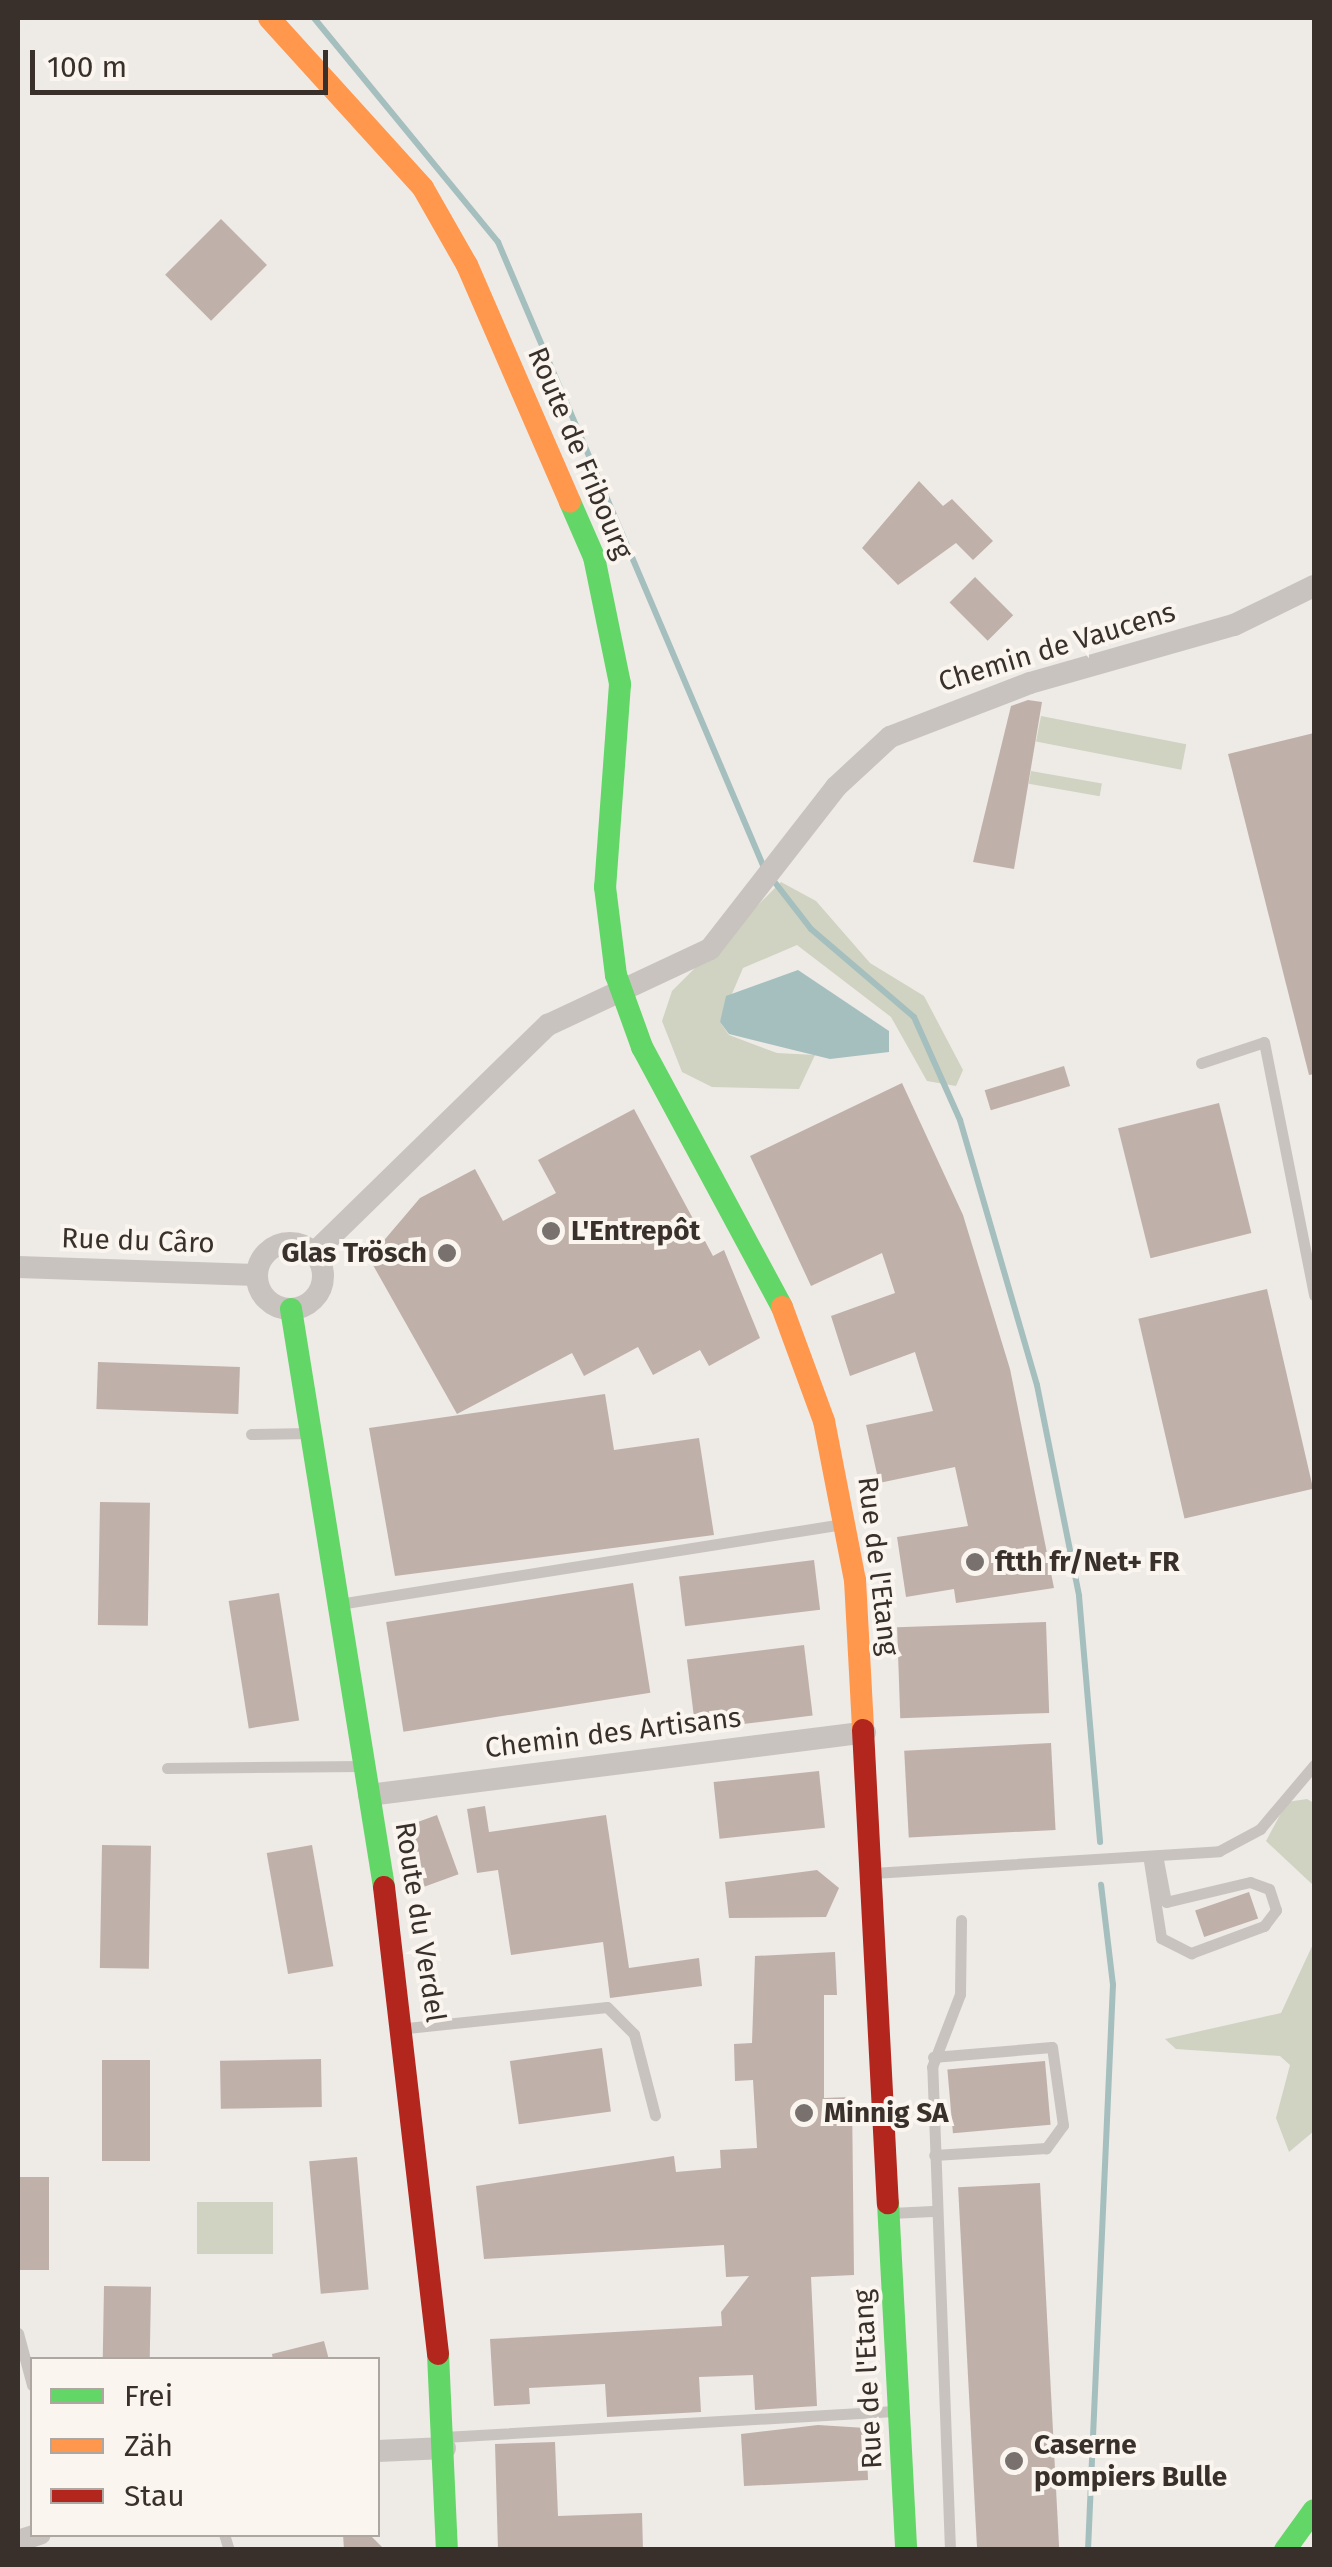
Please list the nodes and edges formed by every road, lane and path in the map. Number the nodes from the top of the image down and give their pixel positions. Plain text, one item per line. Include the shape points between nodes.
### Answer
1 (269, 18) edge
2 (1314, 586) edge
3 (619, 986) junction
4 (1201, 1062) dead end
5 (314, 1253) junction
6 (18, 1267) edge
7 (257, 1275) junction
8 (1314, 1295) edge
9 (291, 1308) junction
10 (310, 1433) junction
11 (251, 1434) dead end
12 (848, 1523) junction
13 (339, 1604) junction
14 (865, 1732) junction
15 (1314, 1765) edge
16 (365, 1766) junction
17 (167, 1768) dead end
18 (369, 1794) junction
19 (1153, 1860) junction
20 (872, 1873) junction
21 (960, 1920) dead end
22 (407, 2028) junction
23 (933, 2058) junction
24 (655, 2115) dead end
25 (934, 2155) junction
26 (932, 2211) junction
27 (890, 2213) junction
28 (18, 2333) edge
29 (30, 2378) edge
30 (900, 2411) junction
31 (445, 2443) junction
32 (380, 2452) edge
33 (1314, 2510) edge
34 (447, 2550) edge
35 (906, 2550) edge
36 (950, 2550) edge
37 (1285, 2550) edge

1 - 3 street, Route de Fribourg via 423,188 466,265 594,558 620,684 605,887
2 - 3 street, Chemin de Vaucens via 1234,625 1030,682 890,737 836,787 762,888 700,956
3 - 5 street via 548,1024
3 - 12 street, Rue de l'Etang via 642,1047 771,1278 824,1421
4 - 8 lane via 1264,1042
5 - 7 street via 278,1245
5 - 9 street via 318,1293
6 - 7 street, Rue du Câro
7 - 9 street via 271,1302
9 - 10 street, Route du Verdel
10 - 11 lane
10 - 13 street, Route du Verdel
12 - 13 lane
12 - 14 street, Rue de l'Etang
13 - 16 street, Route du Verdel
14 - 18 street, Chemin des Artisans
14 - 20 street, Rue de l'Etang
15 - 19 lane via 1260,1829 1220,1851
16 - 17 lane
16 - 18 street, Route du Verdel
18 - 22 street, Route du Verdel
19 - 19 lane via 1161,1938 1191,1953 1264,1926 1276,1910 1270,1889 1250,1882 1166,1902
19 - 20 lane
20 - 27 street, Rue de l'Etang
21 - 23 lane via 960,1994
22 - 24 lane via 607,2007 634,2034
22 - 31 street, Route du Verdel
23 - 25 lane
23 - 25 lane via 1052,2048 1063,2125 1046,2148
25 - 26 lane
26 - 27 lane
26 - 36 lane
27 - 30 street, Rue de l'Etang
28 - 29 lane
30 - 31 lane
30 - 35 street, Rue de l'Etang
31 - 32 street
31 - 34 street, Route du Verdel
33 - 37 street

